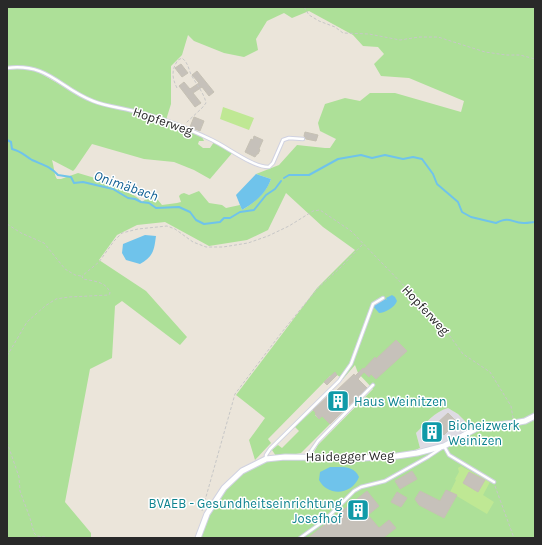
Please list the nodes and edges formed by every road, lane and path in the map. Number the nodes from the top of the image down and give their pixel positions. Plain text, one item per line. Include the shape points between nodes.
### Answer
1 (304, 7) edge
2 (535, 59) edge
3 (7, 68) edge
4 (177, 88) dead end
5 (183, 126) junction
6 (303, 139) dead end
7 (7, 224) edge
8 (363, 243) junction
9 (82, 276) junction
10 (383, 298) dead end
11 (7, 356) edge
12 (373, 385) dead end
13 (535, 416) edge
14 (514, 423) junction
15 (7, 442) edge
16 (444, 446) junction
17 (306, 457) junction
18 (266, 459) junction
19 (494, 482) joint
20 (201, 513) dead end
21 (52, 538) edge
22 (198, 538) edge
23 (300, 538) edge
24 (514, 538) edge

1 - 2 path via 309,15 336,27 343,33 369,34 400,40 438,37 485,52
3 - 5 lane, Hopferweg via 27,67 39,70 93,101
4 - 5 path via 172,74 174,66 182,58 206,103
5 - 6 lane, Hopferweg via 263,168 269,168 273,163 283,140
7 - 9 path via 44,243 65,269
8 - 9 path, Hopferweg via 351,231 320,210 313,211 268,236 248,243 223,247 206,248 193,242 176,228 167,226 122,233 99,262
8 - 14 path, Hopferweg via 441,324 463,354 490,372 511,406
8 - 20 path via 318,288 235,394
9 - 11 path via 83,279 109,288 109,295 56,299 27,322
10 - 18 lane via 373,304 352,364 339,381 270,449
12 - 17 lane via 318,441
13 - 14 street, Haidegger Weg
14 - 16 street, Haidegger Weg via 479,427
15 - 21 path via 34,534
16 - 17 street, Haidegger Weg via 379,458
16 - 19 lane via 449,455
16 - 23 lane via 385,481 354,491 324,521
17 - 18 street, Haidegger Weg
18 - 22 street, Haidegger Weg via 242,471 224,488 207,514
19 - 24 path

